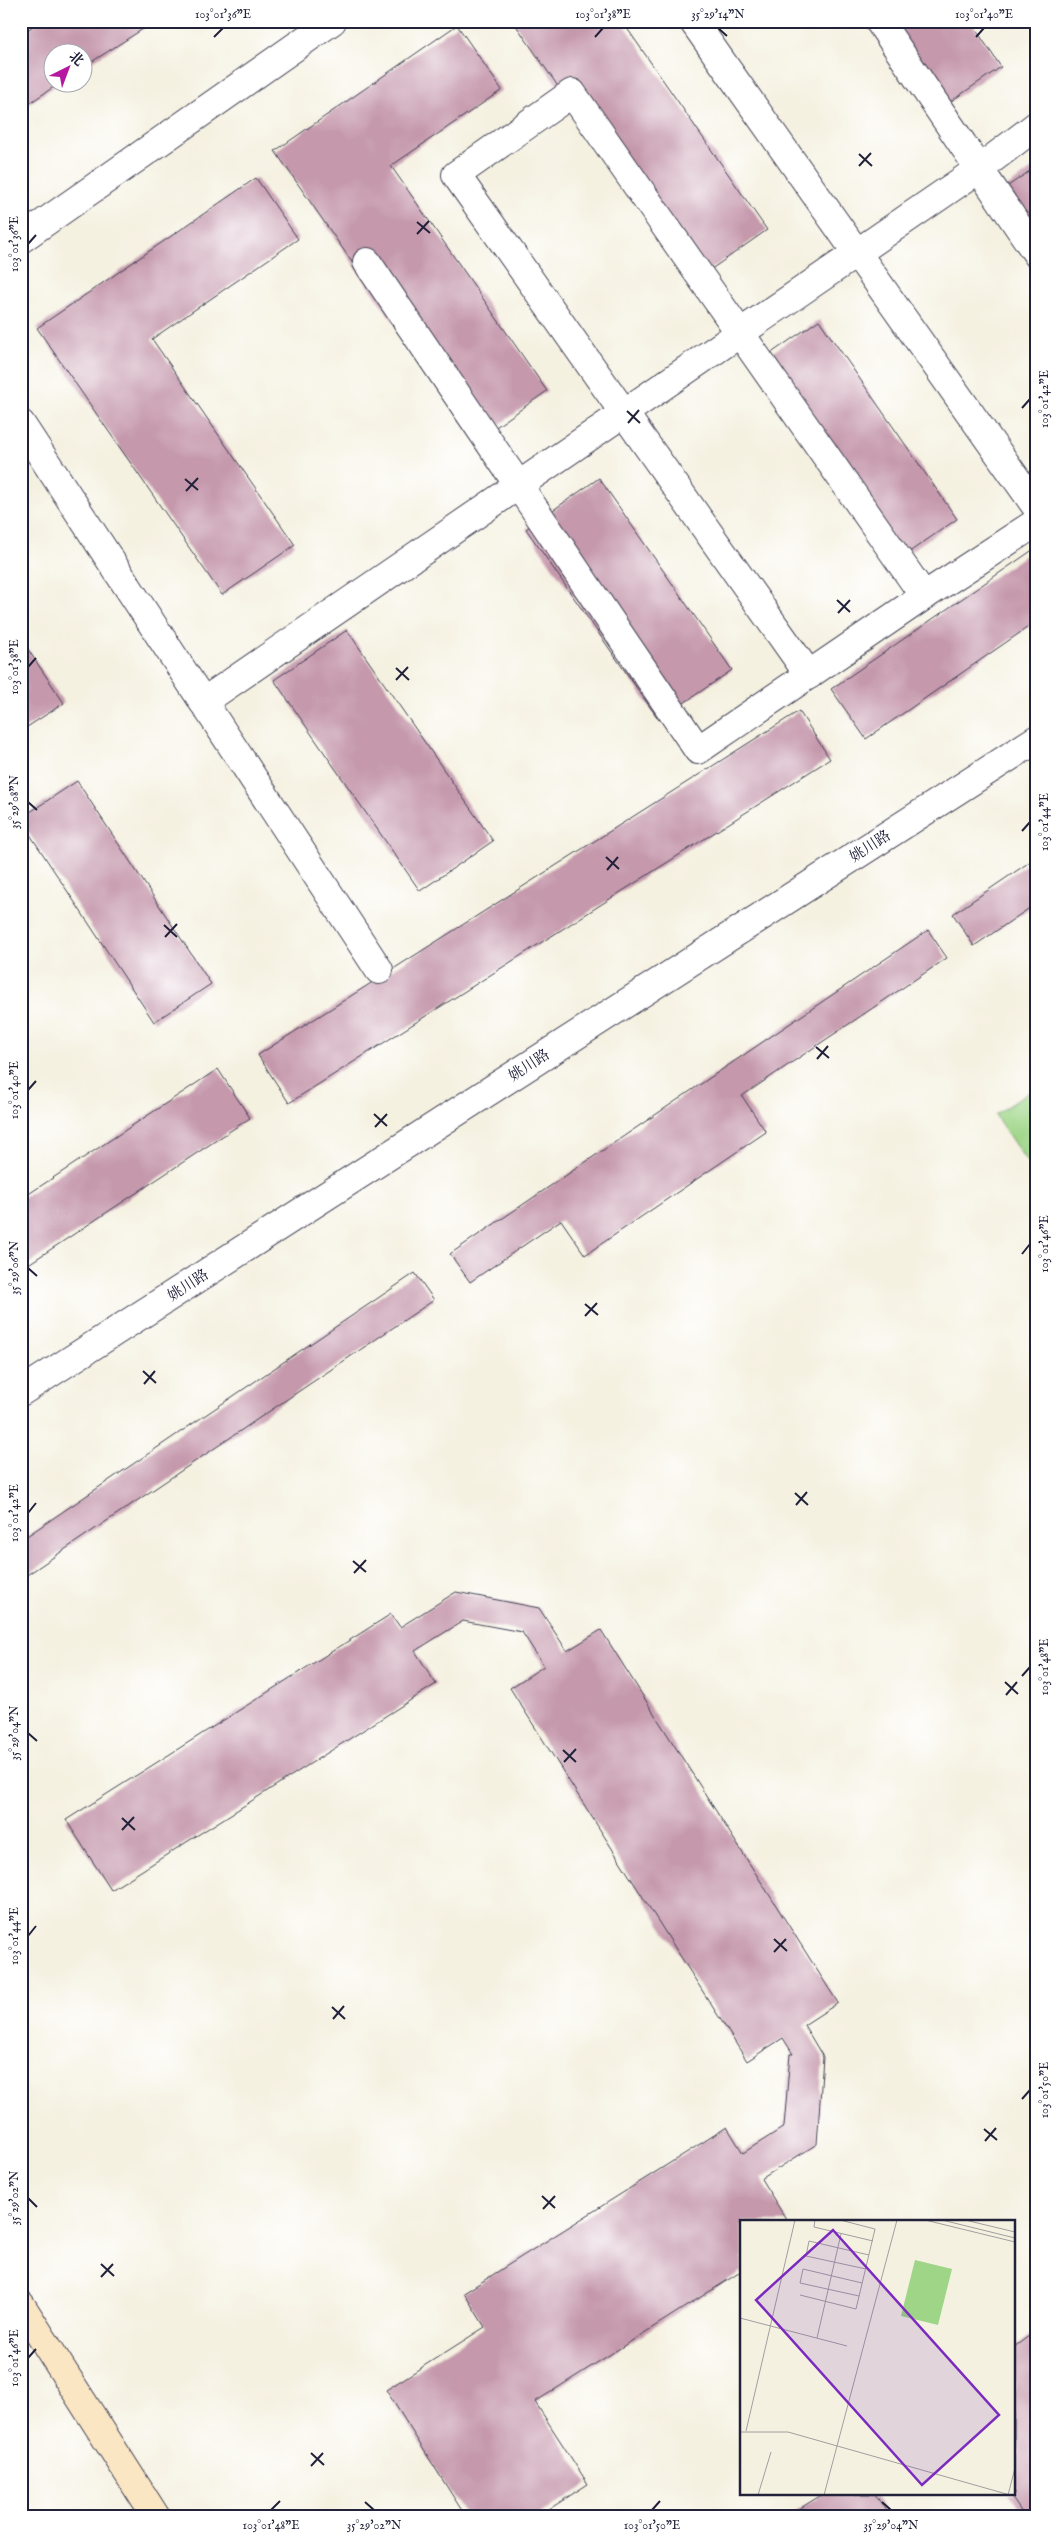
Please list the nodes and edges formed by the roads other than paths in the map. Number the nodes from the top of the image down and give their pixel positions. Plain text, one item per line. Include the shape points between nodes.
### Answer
1 (332, 21) edge
2 (693, 21) edge
3 (879, 21) edge
4 (1037, 125) edge
5 (979, 169) junction
6 (21, 239) edge
7 (1037, 254) edge
8 (366, 262) dead end
9 (740, 333) junction
10 (21, 424) edge
11 (518, 486) junction
12 (1037, 508) edge
13 (1037, 522) edge
14 (924, 596) junction
15 (809, 675) junction
16 (203, 702) junction
17 (1037, 739) edge
18 (379, 970) dead end
19 (21, 1392) edge
20 (21, 2305) edge
21 (156, 2517) edge

1 - 6 street
2 - 12 street
3 - 5 street
4 - 5 street
5 - 7 street
5 - 9 street
8 - 11 street
9 - 11 street
9 - 14 street
9 - 15 street via 572,93 456,175
10 - 16 street
11 - 15 street via 698,750
11 - 16 street
13 - 14 street
14 - 15 street
16 - 18 street
17 - 19 street, 姚川路
20 - 21 main road

